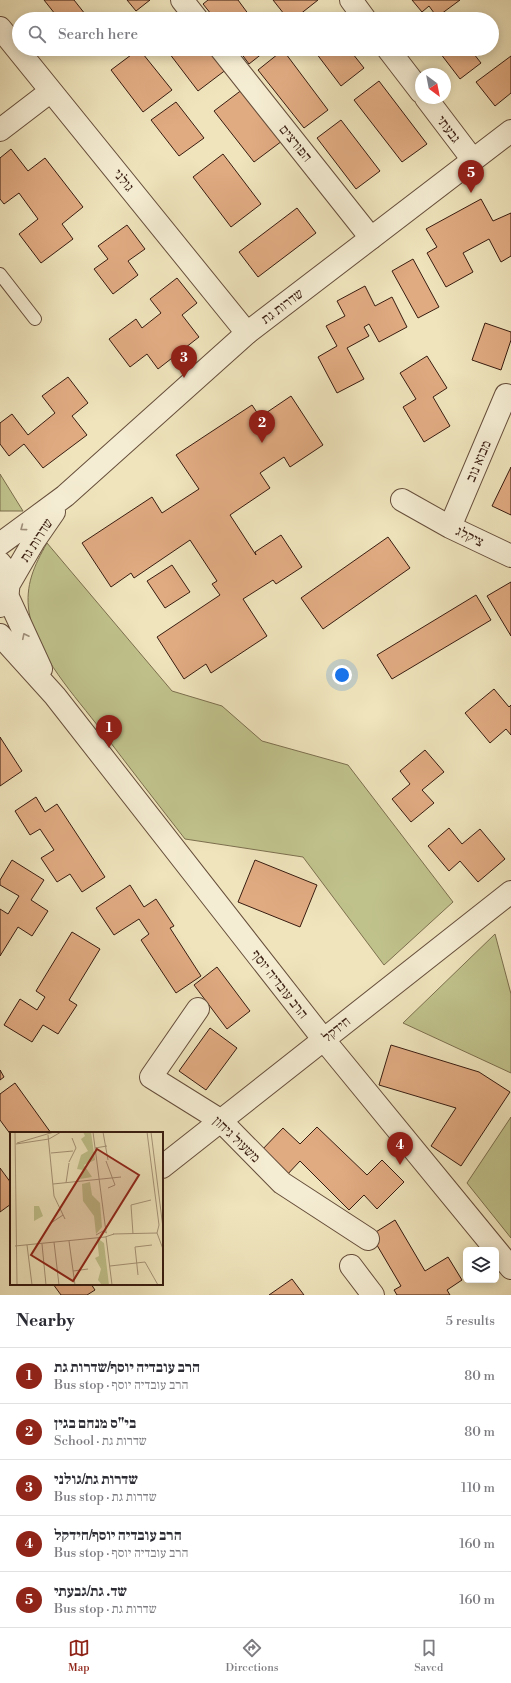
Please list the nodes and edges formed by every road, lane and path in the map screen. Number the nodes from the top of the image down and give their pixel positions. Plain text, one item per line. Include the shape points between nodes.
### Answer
1 (182, 0) edge
2 (351, 0) edge
3 (191, 12) edge
4 (360, 12) edge
5 (0, 28) edge
6 (12, 43) edge
7 (23, 56) edge
8 (227, 56) edge
9 (393, 56) edge
10 (415, 84) edge
11 (51, 91) junction
12 (431, 104) edge
13 (0, 130) edge
14 (511, 131) edge
15 (473, 160) junction
16 (372, 238) junction
17 (0, 274) edge
18 (35, 319) dead end
19 (247, 333) junction
20 (506, 395) dead end
21 (65, 496) junction
22 (402, 500) dead end
23 (450, 527) junction
24 (0, 544) edge
25 (511, 556) edge
26 (0, 563) edge
27 (5, 595) edge
28 (0, 635) edge
29 (55, 696) junction
30 (511, 892) edge
31 (198, 1009) dead end
32 (324, 1040) junction
33 (220, 1120) junction
34 (163, 1166) edge
35 (368, 1239) dead end
36 (351, 1266) dead end
37 (511, 1268) edge
38 (373, 1295) edge

1 - 3 street
2 - 4 street
5 - 6 street, גולני
7 - 11 street, גולני
8 - 16 street, הפורצים
9 - 10 street
11 - 13 street
11 - 19 street, גולני
12 - 15 street, גבעתי
14 - 15 street, שדרות גת
15 - 16 street, שדרות גת
16 - 19 street, שדרות גת
17 - 18 lane
19 - 21 street, שדרות גת
20 - 23 street, מבוא נוב
21 -> 24 street, שדרות גת
21 - 27 street, שדרות גת via 34,541
22 - 23 street, ציקלג
23 - 25 street, ציקלג
26 - 27 street, הרב עובדיה יוסף via 7,574
29 -> 27 street, הרב עובדיה יוסף
28 - 29 street, הרב עובדיה יוסף
29 - 32 street, הרב עובדיה יוסף
30 - 32 street, חידקל
31 - 33 street, משעול גיחון via 151,1077
32 - 33 street, חידקל
32 - 37 street, הרב עובדיה יוסף
33 - 34 street, חידקל
33 - 35 street, משעול גיחון via 282,1183
36 - 38 street

